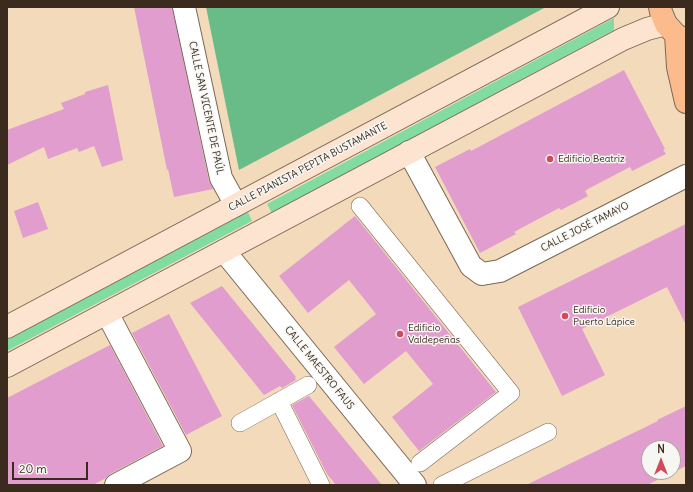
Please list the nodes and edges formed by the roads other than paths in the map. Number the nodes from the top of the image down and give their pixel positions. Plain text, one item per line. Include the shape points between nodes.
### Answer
1 (184, 7) edge
2 (608, 7) edge
3 (672, 27) edge
4 (686, 102) edge
5 (409, 152) junction
6 (686, 176) edge
7 (236, 205) junction
8 (360, 206) dead end
9 (224, 251) junction
10 (107, 313) junction
11 (7, 327) edge
12 (7, 366) edge
13 (308, 385) dead end
14 (279, 401) junction
15 (240, 423) dead end
16 (548, 432) dead end
17 (420, 463) dead end
18 (116, 485) edge
19 (321, 485) edge
20 (415, 485) edge
21 (442, 485) edge

1 - 7 street, CALLE SAN VICENTE DE PAÚL via 221,178
2 - 7 main road, CALLE PIANISTA PEPITA BUSTAMANTE
3 - 4 main road
3 - 5 main road via 647,29 623,38
5 - 6 street, CALLE JOSÉ TAMAYO via 471,266 482,274 500,271
5 - 9 main road
7 - 11 main road, CALLE PIANISTA PEPITA BUSTAMANTE
8 - 17 street via 511,393
9 - 10 main road
9 - 20 street, CALLE MAESTRO FAUS
10 - 12 main road
10 - 18 street via 180,451
13 - 14 street
14 - 15 street
14 - 19 street
16 - 21 street

